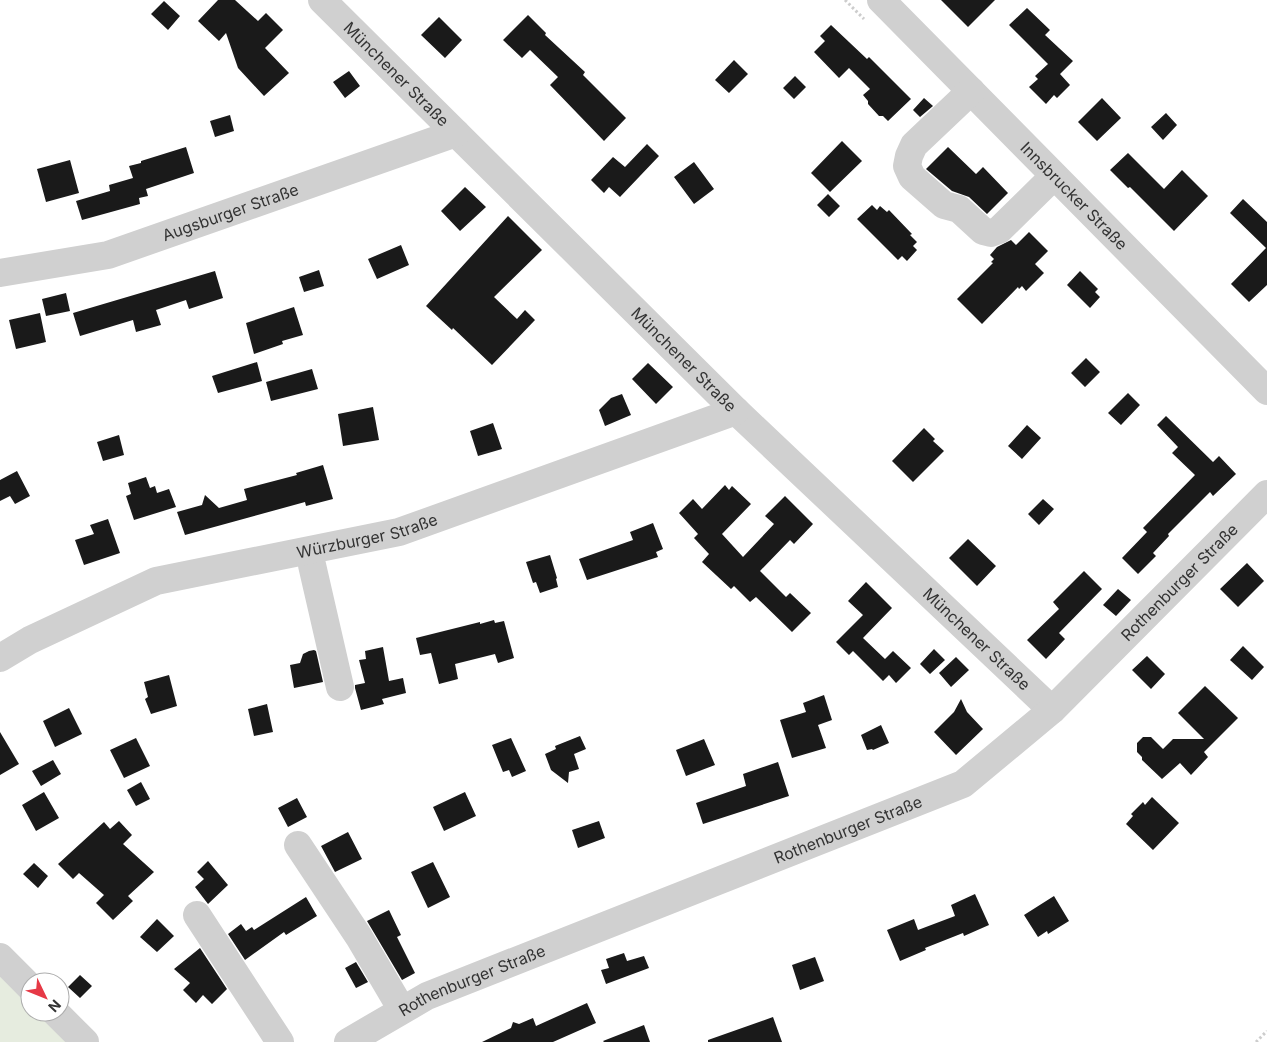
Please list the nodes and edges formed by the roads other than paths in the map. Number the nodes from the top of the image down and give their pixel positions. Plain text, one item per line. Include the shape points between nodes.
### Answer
1 (322, 0) edge
2 (881, 0) edge
3 (971, 91) junction
4 (456, 133) junction
5 (1054, 176) junction
6 (0, 273) edge
7 (1267, 391) edge
8 (736, 411) junction
9 (1267, 494) edge
10 (312, 565) dead end
11 (0, 658) edge
12 (340, 687) dead end
13 (1052, 710) junction
14 (298, 845) dead end
15 (197, 915) dead end
16 (0, 957) edge
17 (20, 977) edge
18 (402, 1010) junction
19 (65, 1022) edge
20 (85, 1042) edge
21 (280, 1042) edge
22 (348, 1042) edge

1 - 4 street, Münchener Straße
2 - 3 street, Innsbrucker Straße
3 - 5 street, Innsbrucker Straße
3 - 5 street via 914,145 907,166 912,177 944,205 959,209 983,231 991,233 999,230
4 - 6 street, Augsburger Straße via 108,255
4 - 8 street, Münchener Straße
5 - 7 street, Innsbrucker Straße
8 - 11 street, Würzburger Straße via 400,532 156,581 30,640
8 - 13 street, Münchener Straße
9 - 13 street, Rothenburger Straße
10 - 12 street
13 - 18 street, Rothenburger Straße via 963,784 427,996
14 - 18 street via 359,937
15 - 21 street
16 - 17 street
18 - 22 street, Rothenburger Straße
19 - 20 street

